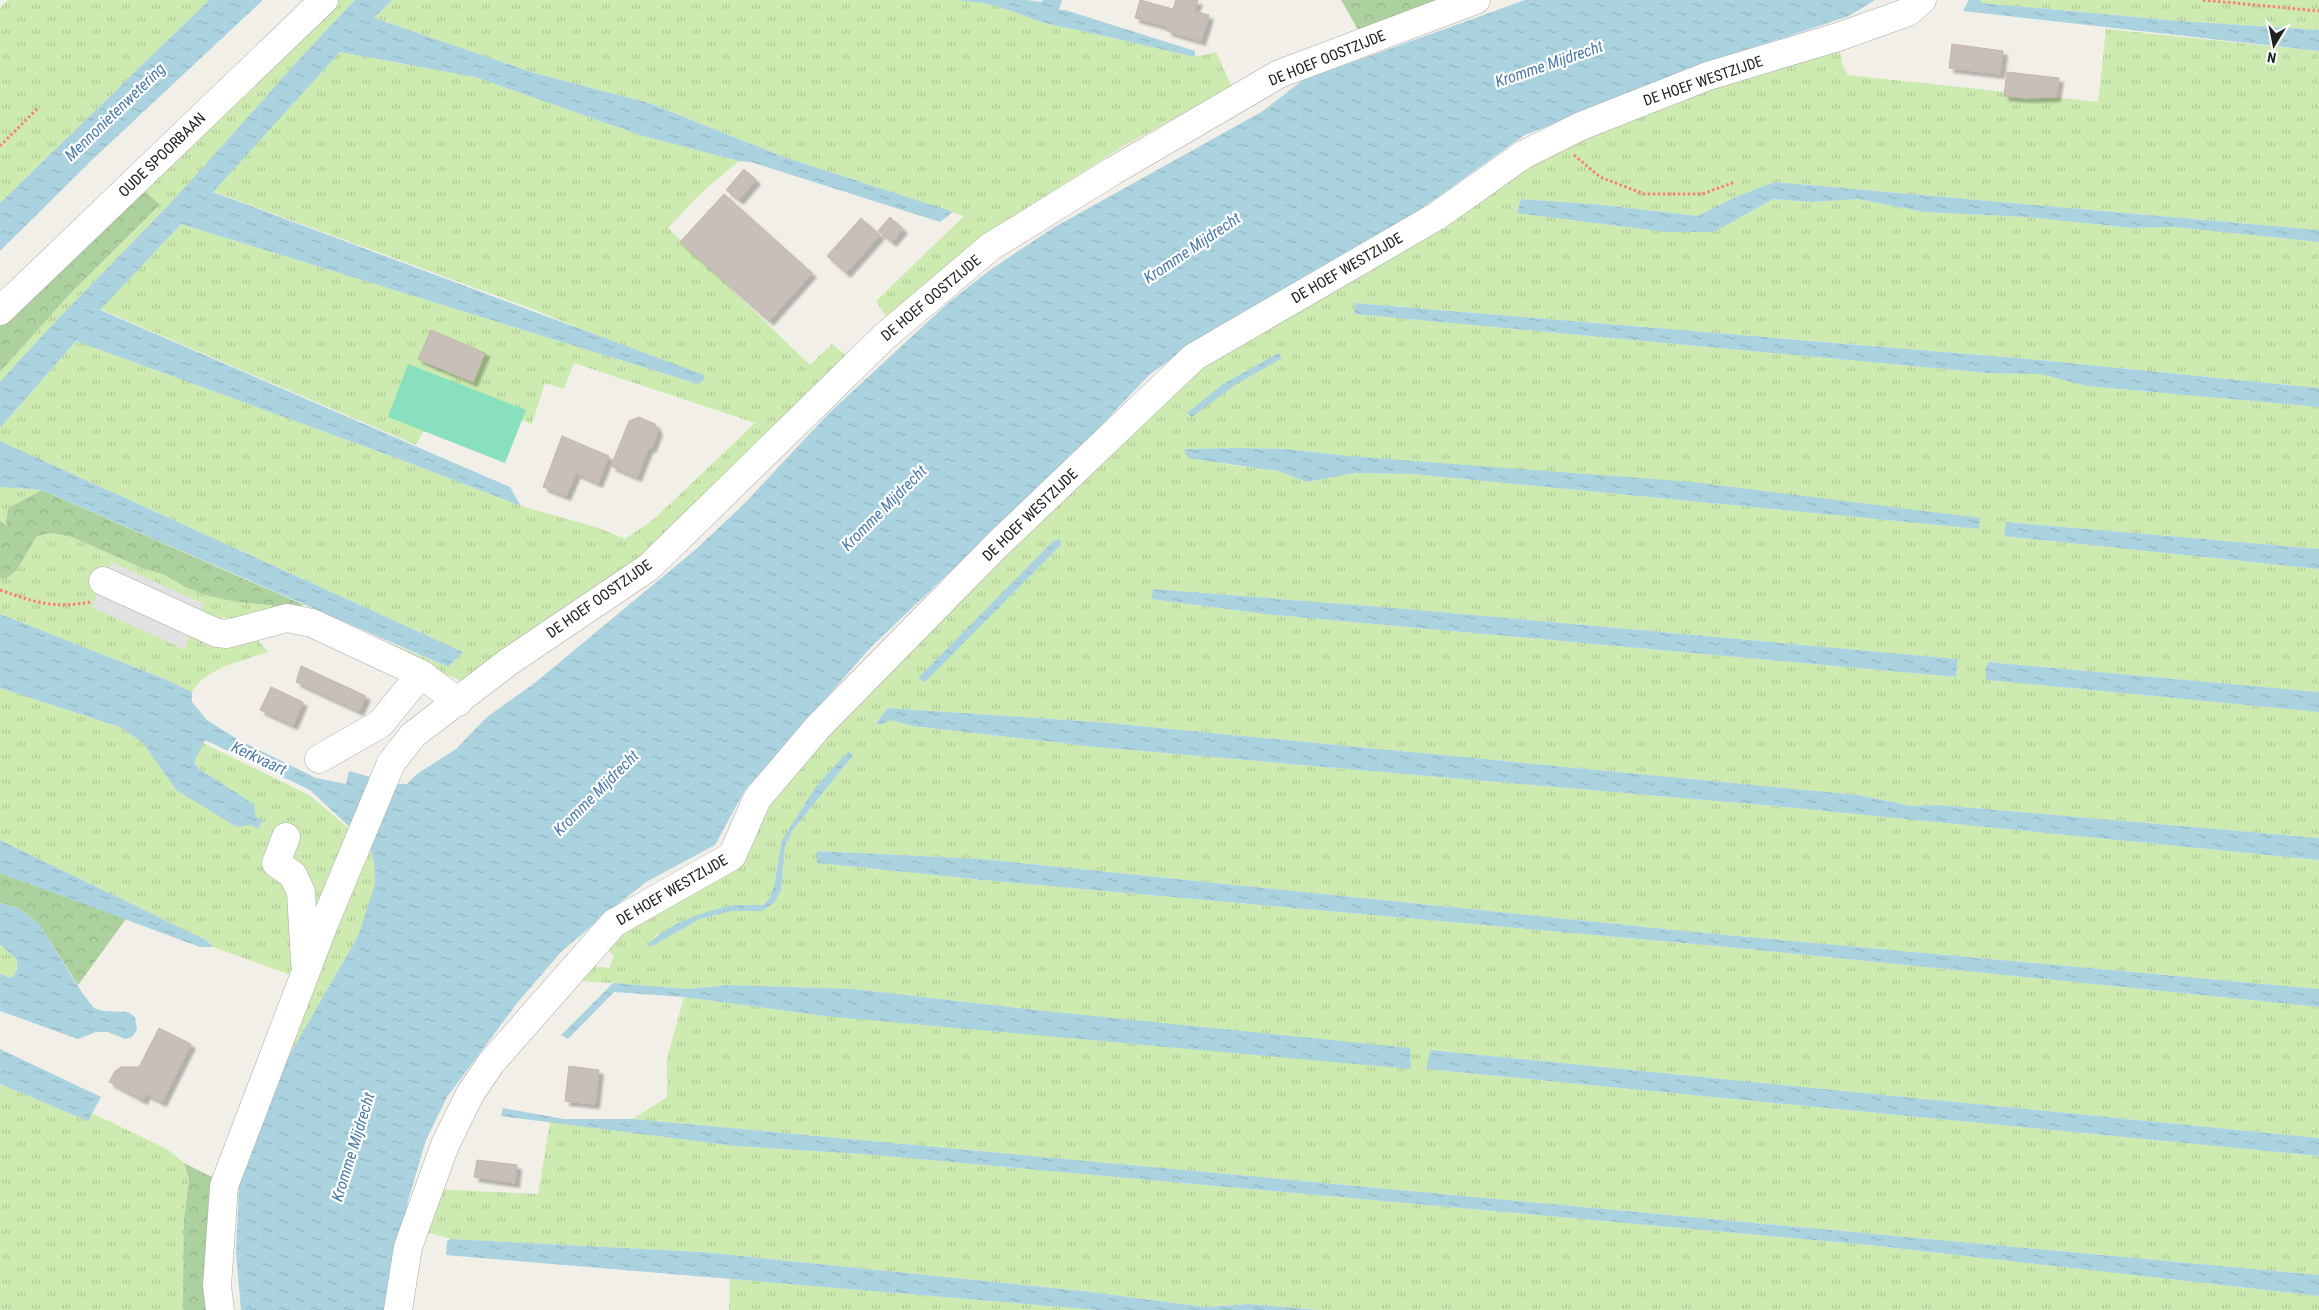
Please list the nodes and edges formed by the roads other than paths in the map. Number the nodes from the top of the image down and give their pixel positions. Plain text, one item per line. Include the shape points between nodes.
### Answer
1 (324, 0) edge
2 (1476, 0) edge
3 (1922, 0) edge
4 (0, 311) edge
5 (98, 591) road end
6 (421, 674) junction
7 (458, 702) junction
8 (319, 759) dead end
9 (286, 837) dead end
10 (306, 972) junction
11 (220, 1310) edge
12 (398, 1310) edge

1 - 4 street, OUDE SPOORBAAN
2 - 7 street, DE HOEF OOSTZIJDE via 1279,74 990,247 885,336 649,566 507,663
3 - 12 street, DE HOEF WESTZIJDE via 1908,12 1708,76 1581,126 1523,155 1437,216 1194,357 998,544 818,727 757,800 732,856 614,923 491,1063 470,1094 445,1145 408,1247
5 - 6 street via 217,633 227,634 287,618 312,623
6 - 7 street
6 - 8 street via 380,724
7 - 10 street via 413,735 391,763
9 - 10 street via 276,863 293,875 301,892
10 - 11 street via 224,1186 217,1286

